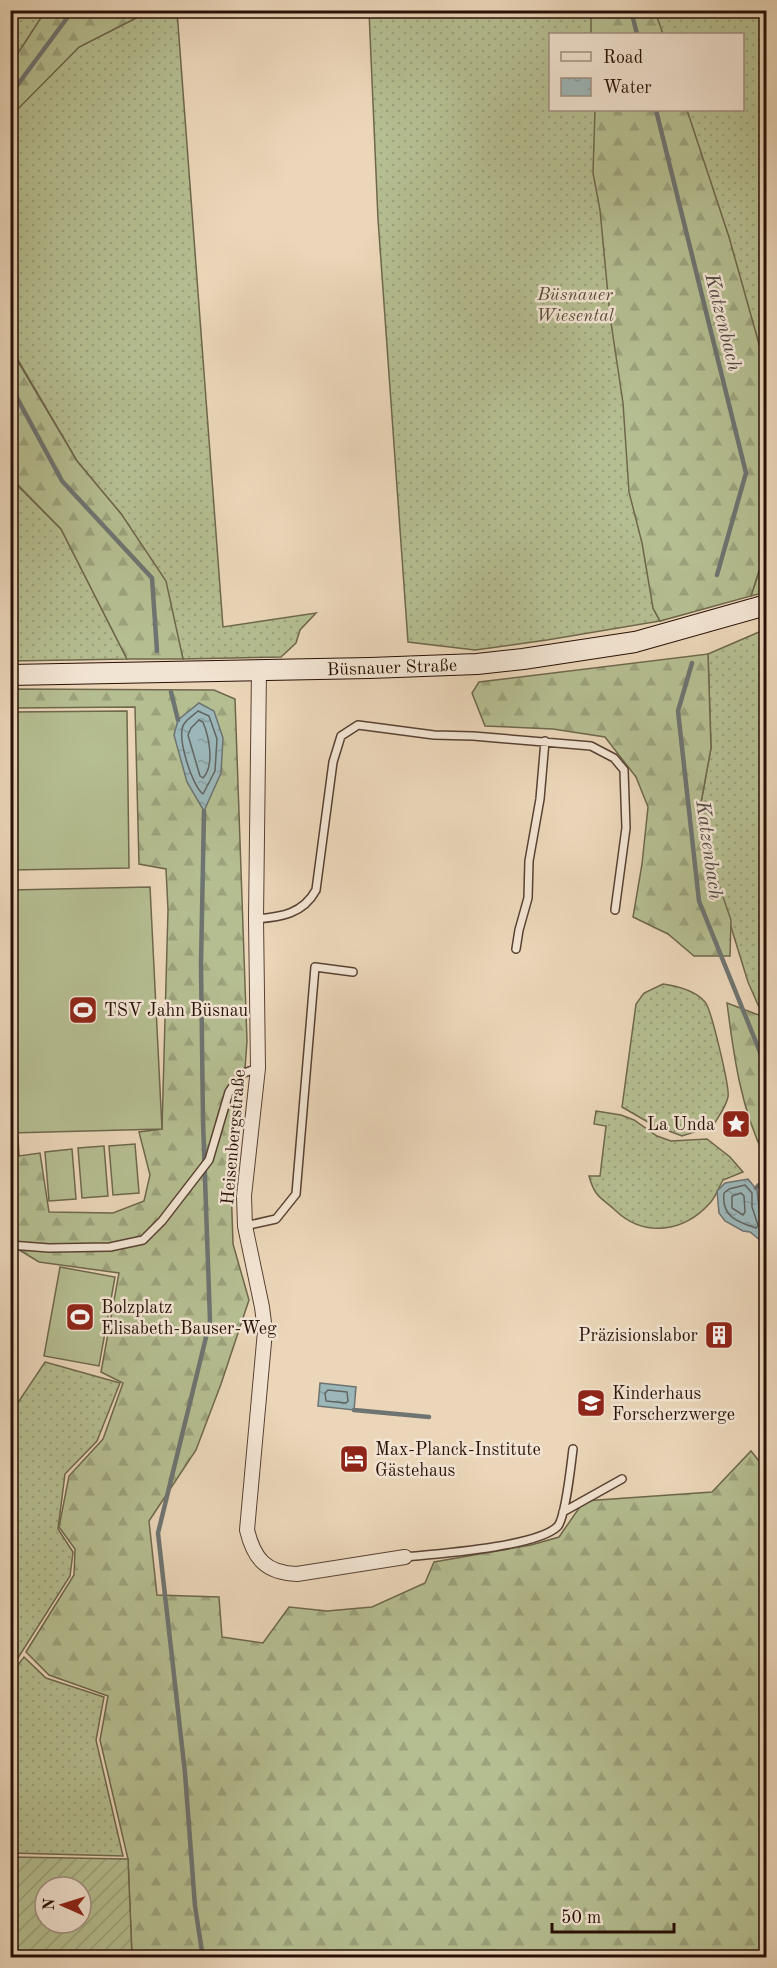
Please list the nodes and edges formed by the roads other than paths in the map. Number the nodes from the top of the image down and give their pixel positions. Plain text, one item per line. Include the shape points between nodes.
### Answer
1 (766, 605) edge
2 (259, 670) junction
3 (10, 675) edge
4 (545, 741) junction
5 (615, 910) dead end
6 (256, 920) junction
7 (516, 949) dead end
8 (353, 972) dead end
9 (258, 1068) junction
10 (245, 1226) junction
11 (10, 1245) edge
12 (573, 1449) dead end
13 (622, 1479) dead end
14 (563, 1512) junction
15 (405, 1557) joint

1 - 2 street, Büsnauer Straße via 635,642 524,659
2 - 3 street, Büsnauer Straße
2 - 6 street, Heisenbergstraße
4 - 5 lane via 591,746 614,758 624,770 626,828
4 - 6 lane via 434,735 358,725 341,736 322,882 300,910
4 - 7 lane via 528,898
6 - 9 street, Heisenbergstraße
8 - 10 lane via 315,967 296,1194 276,1219
9 - 10 street, Heisenbergstraße via 244,1196
9 - 11 lane via 241,1074 230,1092 209,1160 143,1240 110,1247
10 - 15 street, Heisenbergstraße via 265,1331 248,1511 247,1530 252,1547 259,1559 283,1574
12 - 14 lane
13 - 14 lane
14 - 15 lane via 558,1525 545,1535 512,1544

